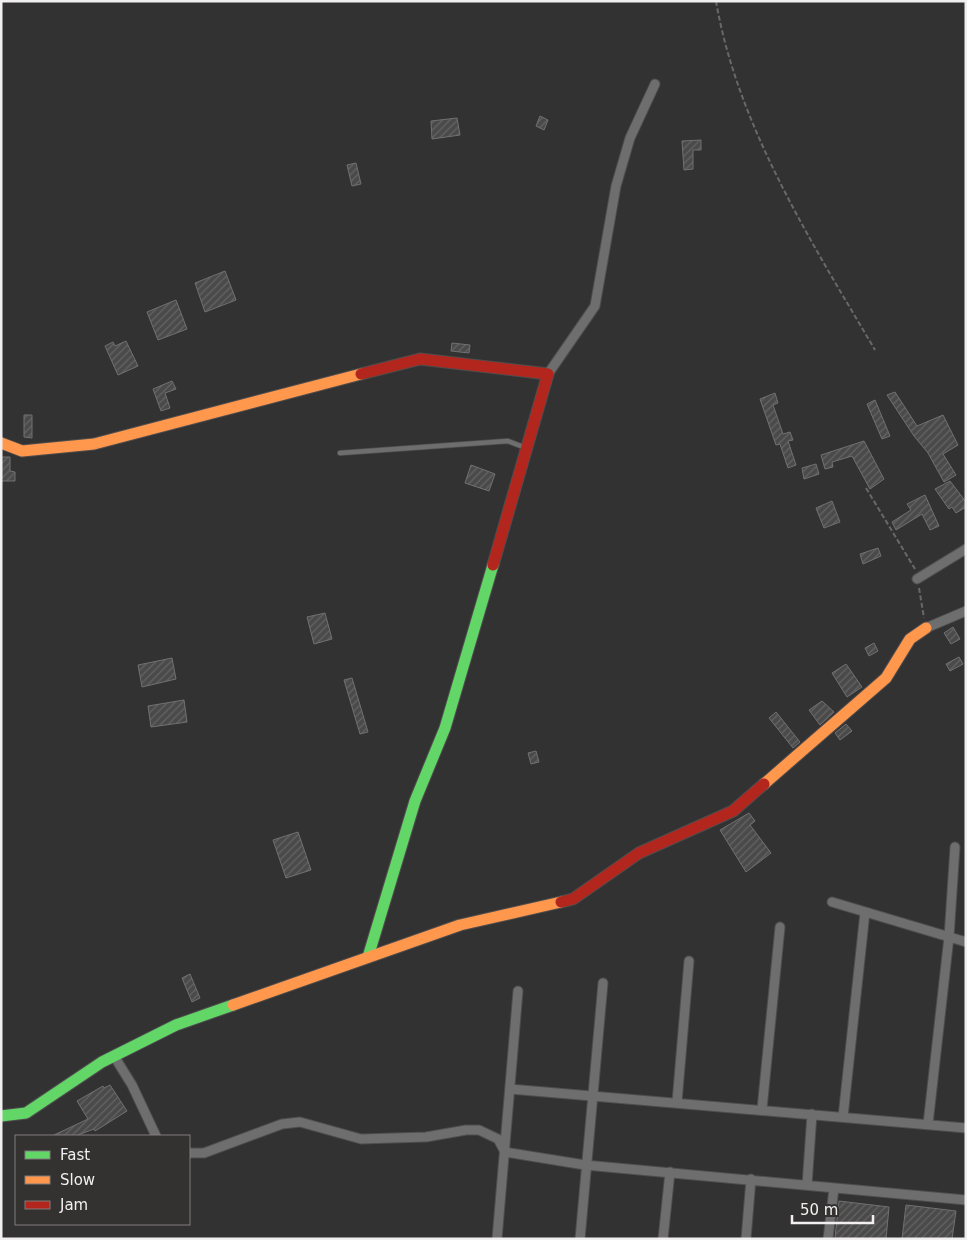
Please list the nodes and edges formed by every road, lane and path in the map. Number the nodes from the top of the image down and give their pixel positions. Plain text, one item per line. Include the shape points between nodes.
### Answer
1 (716, 1) edge
2 (656, 84) dead end
3 (875, 350) dead end
4 (548, 374) junction
5 (1, 443) edge
6 (527, 448) junction
7 (340, 453) dead end
8 (866, 488) dead end
9 (966, 549) edge
10 (917, 580) junction
11 (966, 611) edge
12 (926, 628) junction
13 (955, 847) dead end
14 (832, 902) dead end
15 (865, 912) junction
16 (780, 926) dead end
17 (948, 937) junction
18 (966, 942) edge
19 (368, 957) junction
20 (689, 961) dead end
21 (604, 982) dead end
22 (518, 991) dead end
23 (114, 1056) junction
24 (510, 1089) junction
25 (592, 1094) junction
26 (677, 1102) junction
27 (762, 1109) junction
28 (812, 1114) junction
29 (1, 1116) edge
30 (844, 1117) junction
31 (928, 1124) junction
32 (966, 1128) edge
33 (156, 1135) edge
34 (505, 1152) junction
35 (190, 1153) edge
36 (585, 1164) junction
37 (670, 1172) junction
38 (751, 1179) junction
39 (807, 1185) junction
40 (834, 1188) junction
41 (966, 1200) edge
42 (497, 1239) edge
43 (580, 1239) edge
44 (663, 1239) edge
45 (746, 1239) edge
46 (828, 1239) edge

1 - 3 path via 723,38 766,150 798,216
2 - 4 street via 630,138 616,186 595,306
4 - 5 street via 420,359 94,444 22,451
4 - 6 street
6 - 7 lane via 508,441
6 - 19 street via 445,728 415,802
8 - 10 path via 915,564
9 - 10 street
10 - 12 path
11 - 12 street
12 - 19 street via 910,639 886,678 729,814 639,853 573,899 460,925
13 - 17 street
14 - 15 street
15 - 17 street
15 - 30 street
16 - 27 street
17 - 18 street
17 - 31 street
19 - 23 street via 176,1025
20 - 26 street
21 - 25 street
22 - 24 street
23 - 29 street via 26,1113
23 - 33 street
24 - 25 street
24 - 34 street
25 - 26 street
25 - 36 street
26 - 27 street
27 - 28 street
28 - 30 street
28 - 39 street
30 - 31 street
31 - 32 street
34 - 35 street via 498,1139 478,1130 426,1137 361,1139 300,1122 282,1124 204,1153
34 - 36 street
34 - 42 street
36 - 37 street
36 - 43 street
37 - 38 street
37 - 44 street
38 - 39 street
38 - 45 street
39 - 40 street
40 - 41 street
40 - 46 street

